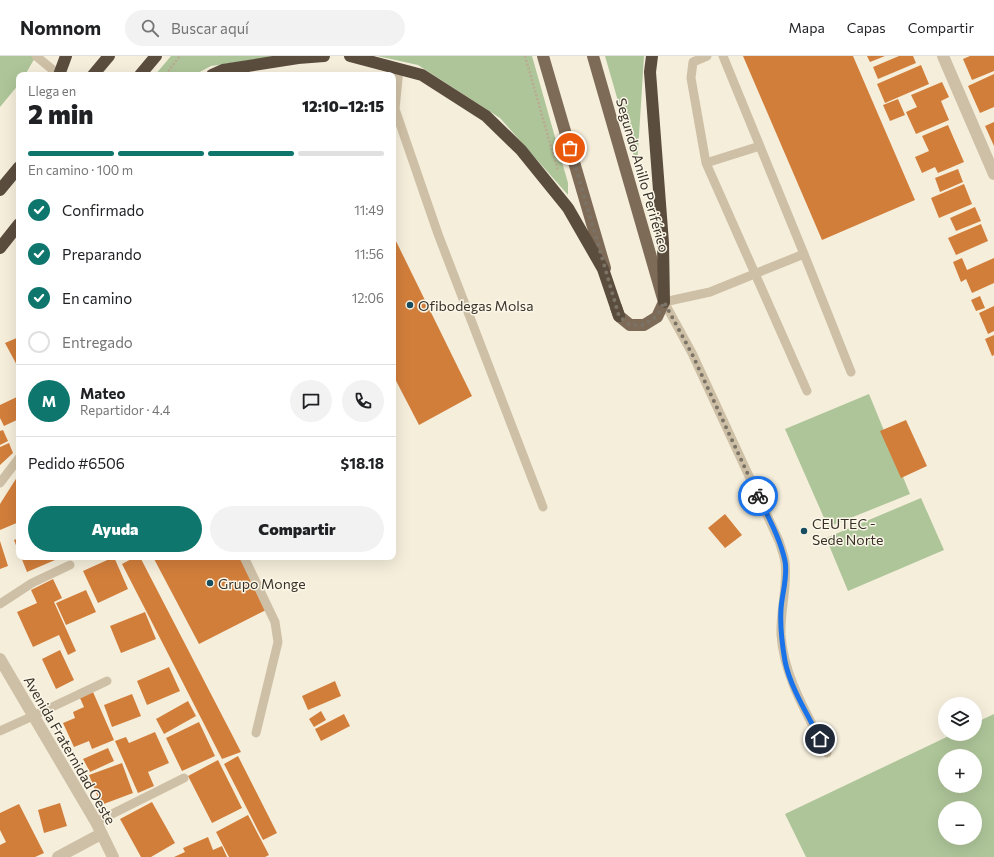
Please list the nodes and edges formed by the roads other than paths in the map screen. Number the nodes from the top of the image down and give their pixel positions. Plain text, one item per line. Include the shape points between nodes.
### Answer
1 (36, 56) edge
2 (66, 56) edge
3 (109, 56) edge
4 (156, 56) edge
5 (324, 56) edge
6 (350, 56) edge
7 (543, 56) edge
8 (594, 56) edge
9 (652, 56) edge
10 (708, 56) edge
11 (722, 56) edge
12 (943, 56) edge
13 (399, 69) junction
14 (55, 72) edge
15 (60, 72) edge
16 (96, 72) edge
17 (143, 72) edge
18 (219, 72) edge
19 (396, 99) edge
20 (396, 112) edge
21 (760, 146) junction
22 (706, 163) junction
23 (16, 171) edge
24 (994, 174) edge
25 (0, 190) edge
26 (16, 228) edge
27 (0, 248) edge
28 (804, 254) junction
29 (755, 274) junction
30 (664, 302) junction
31 (619, 316) junction
32 (851, 372) dead end
33 (807, 391) dead end
34 (16, 462) edge
35 (0, 483) edge
36 (543, 507) dead end
37 (245, 560) edge
38 (70, 565) dead end
39 (0, 604) edge
40 (0, 659) edge
41 (107, 681) dead end
42 (33, 716) junction
43 (0, 731) edge
44 (256, 733) dead end
45 (827, 753) dead end
46 (184, 778) dead end
47 (96, 822) junction
48 (101, 834) junction
49 (58, 857) edge
50 (113, 857) edge

1 - 14 lane
2 - 15 highway
3 - 16 highway
4 - 17 highway
5 - 18 highway
6 - 13 highway
7 - 31 main road
8 - 30 main road, Segundo Anillo Periférico
9 - 30 highway via 650,72 663,243
10 - 22 lane via 693,62 691,78
11 - 21 lane
12 - 24 street
13 - 19 lane
13 - 31 highway via 422,75 486,116 521,150 568,208 603,269
20 - 36 lane via 438,234
21 - 22 lane
21 - 28 lane
22 - 29 lane
23 - 25 highway
26 - 27 highway
28 - 29 lane
28 - 32 lane
29 - 30 lane via 710,292
29 - 33 lane
30 - 31 main road via 657,316 644,325 630,325
30 - 45 lane via 692,354 779,541 785,561 781,635 785,662 791,682
34 - 35 lane
37 - 44 lane via 275,622 278,642
38 - 39 lane via 32,583
40 - 42 street, Avenida Fraternidad Oeste
41 - 42 lane
42 - 43 lane
42 - 47 street, Avenida Fraternidad Oeste
46 - 47 lane
47 - 48 street, Avenida Fraternidad Oeste
48 - 49 street
48 - 50 street, Avenida Fraternidad Oeste

